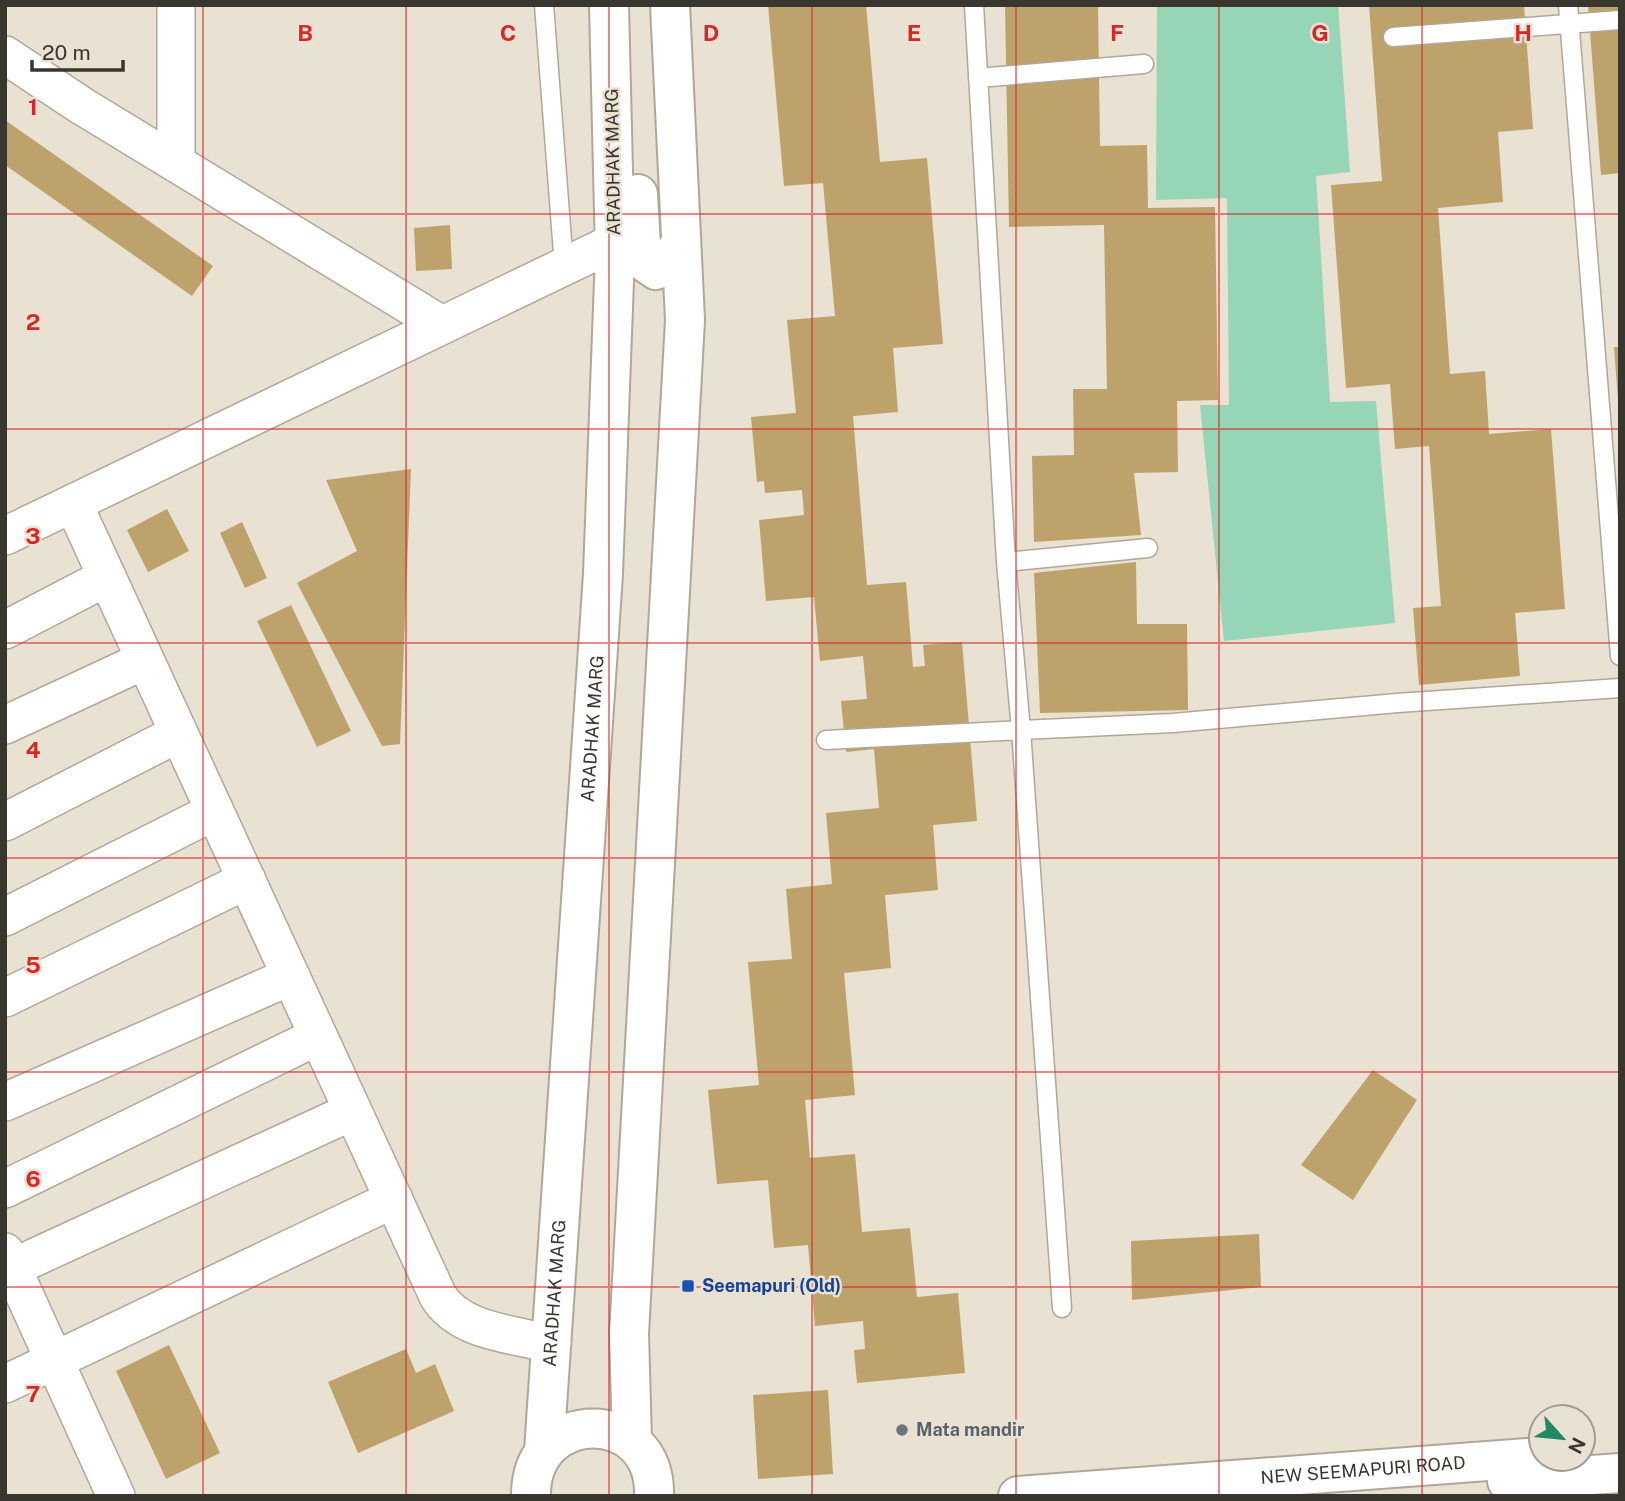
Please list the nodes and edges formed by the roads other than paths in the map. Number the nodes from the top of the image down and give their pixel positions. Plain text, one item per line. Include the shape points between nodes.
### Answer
1 (176, 5) edge
2 (544, 5) edge
3 (609, 5) edge
4 (670, 5) edge
5 (974, 5) edge
6 (1569, 14) edge
7 (1620, 20) edge
8 (1393, 37) dead end
9 (5, 55) edge
10 (1144, 64) dead end
11 (978, 78) junction
12 (612, 149) junction
13 (176, 163) junction
14 (615, 242) junction
15 (681, 243) junction
16 (564, 266) junction
17 (442, 325) junction
18 (73, 503) junction
19 (1614, 512) edge
20 (5, 536) edge
21 (1148, 548) dead end
22 (1006, 562) junction
23 (107, 577) junction
24 (5, 630) edge
25 (1620, 656) edge
26 (145, 660) junction
27 (1620, 688) edge
28 (5, 725) edge
29 (1021, 730) junction
30 (179, 733) junction
31 (825, 740) dead end
32 (215, 811) junction
33 (5, 821) edge
34 (247, 880) junction
35 (5, 917) edge
36 (290, 976) junction
37 (5, 998) edge
38 (318, 1036) junction
39 (5, 1102) edge
40 (353, 1111) junction
41 (5, 1189) edge
42 (394, 1199) junction
43 (8, 1263) edge
44 (1062, 1308) dead end
45 (552, 1344) junction
46 (55, 1361) junction
47 (5, 1384) edge
48 (632, 1441) junction
49 (544, 1451) junction
50 (1620, 1451) edge
51 (1597, 1453) edge
52 (1527, 1459) edge
53 (1620, 1473) edge
54 (1344, 1488) edge
55 (116, 1496) edge
56 (531, 1496) edge
57 (654, 1496) edge
58 (1018, 1496) edge

1 - 13 street
2 - 16 lane
3 - 12 main road, ARADHAK MARG
4 - 15 main road
5 - 11 lane
6 - 7 lane
6 - 8 lane
6 - 19 lane
9 - 13 street
10 - 11 lane
11 - 22 lane
12 - 14 main road, ARADHAK MARG
12 - 15 main road via 638,188 646,263 656,270 665,266
13 - 17 street
14 - 16 street
14 - 45 main road, ARADHAK MARG via 603,574
15 - 48 main road via 685,320 629,1334
16 - 17 street
17 - 18 street
18 - 20 street
18 - 23 street
19 - 25 lane
21 - 22 lane
22 - 29 lane
23 - 24 street
23 - 26 street
26 - 28 street
26 - 30 street
27 - 29 lane via 1173,723
29 - 31 lane
29 - 44 lane
30 - 32 street
30 - 33 street
32 - 34 street
32 - 35 street
34 - 36 street
34 - 37 street
36 - 38 street
36 - 39 street
38 - 40 street
38 - 41 street
40 - 42 street
40 - 43 street
42 - 45 street via 448,1312 467,1323
42 - 46 street
43 - 46 street
45 - 49 main road, ARADHAK MARG
46 - 47 street
46 - 55 street
48 - 49 main road via 610,1430 586,1428 563,1435
48 - 57 main road via 652,1471
49 - 56 main road, ARADHAK MARG via 533,1472
50 - 51 main road
52 - 54 main road, NEW SEEMAPURI ROAD
53 - 54 main road, NEW SEEMAPURI ROAD
54 - 58 main road, NEW SEEMAPURI ROAD

